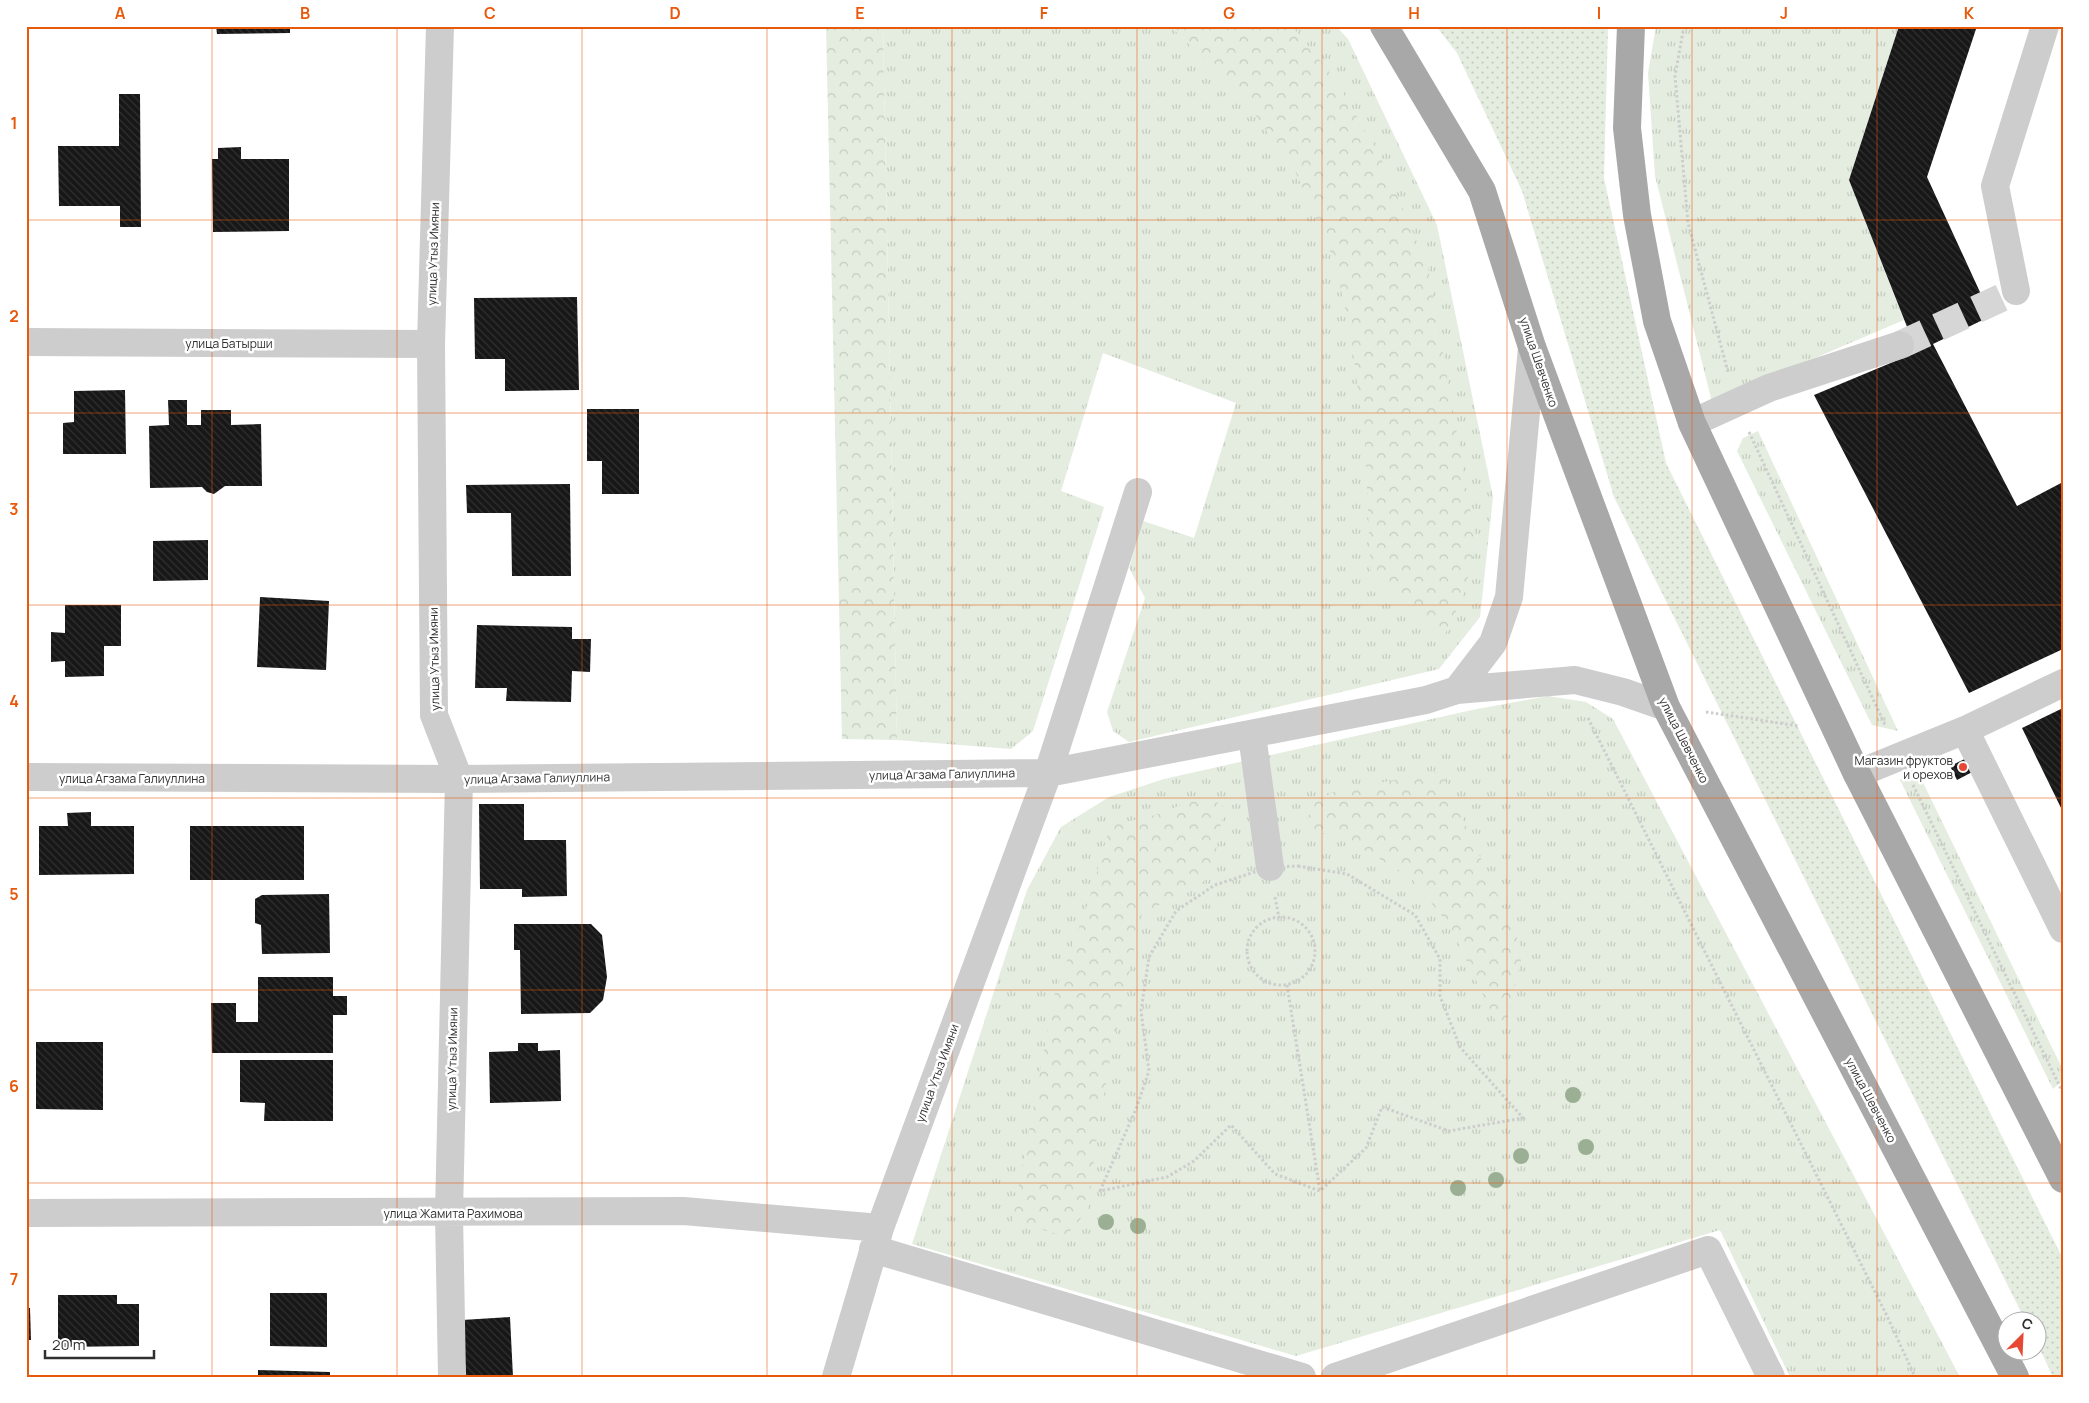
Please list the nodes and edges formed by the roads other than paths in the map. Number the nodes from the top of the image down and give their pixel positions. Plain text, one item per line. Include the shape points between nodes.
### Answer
1 (440, 26) edge
2 (1384, 26) edge
3 (1631, 26) edge
4 (2045, 26) edge
5 (2016, 291) dead end
6 (26, 342) edge
7 (431, 344) junction
8 (1900, 345) tunnel mouth
9 (1532, 348) junction
10 (1692, 423) junction
11 (1138, 492) dead end
12 (2063, 683) edge
13 (1457, 690) junction
14 (1666, 707) junction
15 (1965, 730) junction
16 (1252, 735) junction
17 (1048, 773) junction
18 (1857, 774) junction
19 (26, 777) edge
20 (459, 779) junction
21 (1270, 867) road end
22 (2063, 929) edge
23 (2063, 1179) edge
24 (26, 1213) edge
25 (449, 1213) junction
26 (877, 1238) junction
27 (452, 1377) edge
28 (836, 1377) edge
29 (1302, 1377) edge
30 (1335, 1377) edge
31 (1771, 1377) edge
32 (2015, 1377) edge

1 - 7 street, улица Утыз Имяни
2 - 9 main road, улица Шевченко via 1482,191
3 - 10 main road via 1627,128 1637,215 1658,321
4 - 5 street via 1995,186
6 - 7 street, улица Батырши
7 - 20 street, улица Утыз Имяни via 434,714
8 - 10 street via 1770,388
9 - 13 street via 1509,596 1493,643
9 - 14 main road, улица Шевченко
10 - 18 main road
11 - 17 street, улица Утыз Имяни
12 - 15 street
13 - 14 street, улица Агзама Галиуллина via 1575,680
13 - 16 street, улица Агзама Галиуллина via 1426,700
14 - 32 main road, улица Шевченко
15 - 18 street
15 - 22 street
16 - 17 street, улица Агзама Галиуллина
16 - 21 street
17 - 20 street, улица Агзама Галиуллина
17 - 26 street, улица Утыз Имяни
18 - 23 main road
19 - 20 street, улица Агзама Галиуллина
20 - 25 street, улица Утыз Имяни
24 - 25 street, улица Жамита Рахимова
25 - 26 street, улица Жамита Рахимова via 684,1212
25 - 27 street, улица Утыз Имяни
26 - 28 street, улица Утыз Имяни
26 - 29 street, улица Жамита Рахимова
30 - 31 street via 1708,1250

